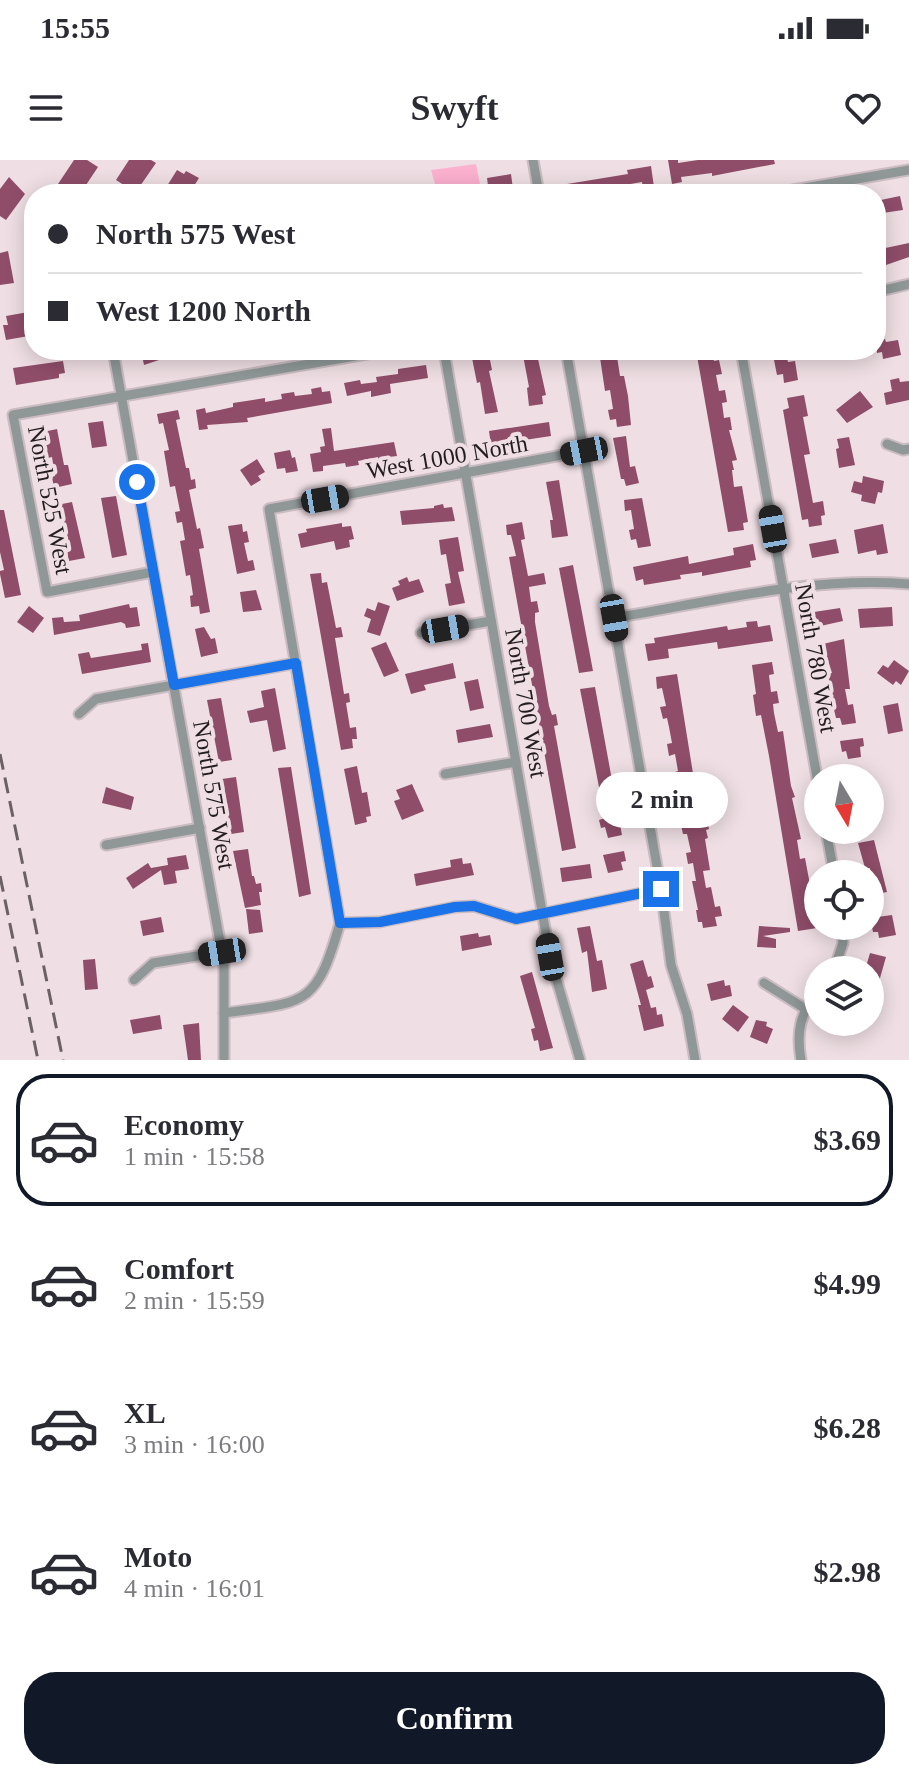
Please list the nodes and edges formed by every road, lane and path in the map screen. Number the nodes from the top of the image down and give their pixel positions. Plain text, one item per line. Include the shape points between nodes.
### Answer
1 (533, 160) edge
2 (909, 170) edge
3 (537, 184) edge
4 (828, 184) edge
5 (909, 284) edge
6 (886, 290) edge
7 (115, 360) edge
8 (332, 360) edge
9 (446, 360) edge
10 (568, 360) edge
11 (743, 360) edge
12 (121, 396) junction
13 (887, 444) dead end
14 (909, 449) edge
15 (584, 451) junction
16 (466, 474) junction
17 (153, 572) junction
18 (909, 584) edge
19 (783, 589) junction
20 (614, 618) junction
21 (491, 621) junction
22 (421, 633) dead end
23 (296, 663) junction
24 (174, 685) junction
25 (79, 714) dead end
26 (516, 762) junction
27 (815, 764) edge
28 (445, 774) dead end
29 (200, 828) junction
30 (106, 845) dead end
31 (661, 889) junction
32 (542, 914) junction
33 (340, 923) junction
34 (222, 952) junction
35 (134, 980) dead end
36 (764, 983) dead end
37 (804, 1008) joint
38 (224, 1013) junction
39 (224, 1060) edge
40 (580, 1060) edge
41 (695, 1060) edge
42 (801, 1060) edge

1 - 3 street
2 - 4 street
5 - 6 street
7 - 12 street, North 575 West
8 - 12 street
9 - 16 street, North 700 West
10 - 15 street
11 - 19 street, North 780 West
12 - 17 street, North 575 West
12 - 17 street, North 525 West via 13,415 47,592
13 - 14 street
15 - 16 street, West 1000 North
15 - 20 street
16 - 21 street, North 700 West
16 - 23 street, West 1000 North via 269,509
17 - 24 street, North 575 West
18 - 19 street
19 - 20 street
19 - 27 street, North 780 West
20 - 31 street
21 - 22 street
21 - 26 street, North 700 West
23 - 24 street
23 - 33 street
24 - 25 street via 96,699
24 - 29 street, North 575 West
26 - 28 street
26 - 32 street, North 700 West
29 - 30 street
29 - 34 street, North 575 West
31 - 32 street
31 - 41 street via 671,965
32 - 33 street via 516,919 474,906 380,922
32 - 40 street, North 700 West
33 - 38 street via 329,963 318,984 303,997
34 - 35 street via 153,963
34 - 38 street, North 575 West
36 - 37 street
37 - 42 street via 798,1030
38 - 39 street, North 575 West

